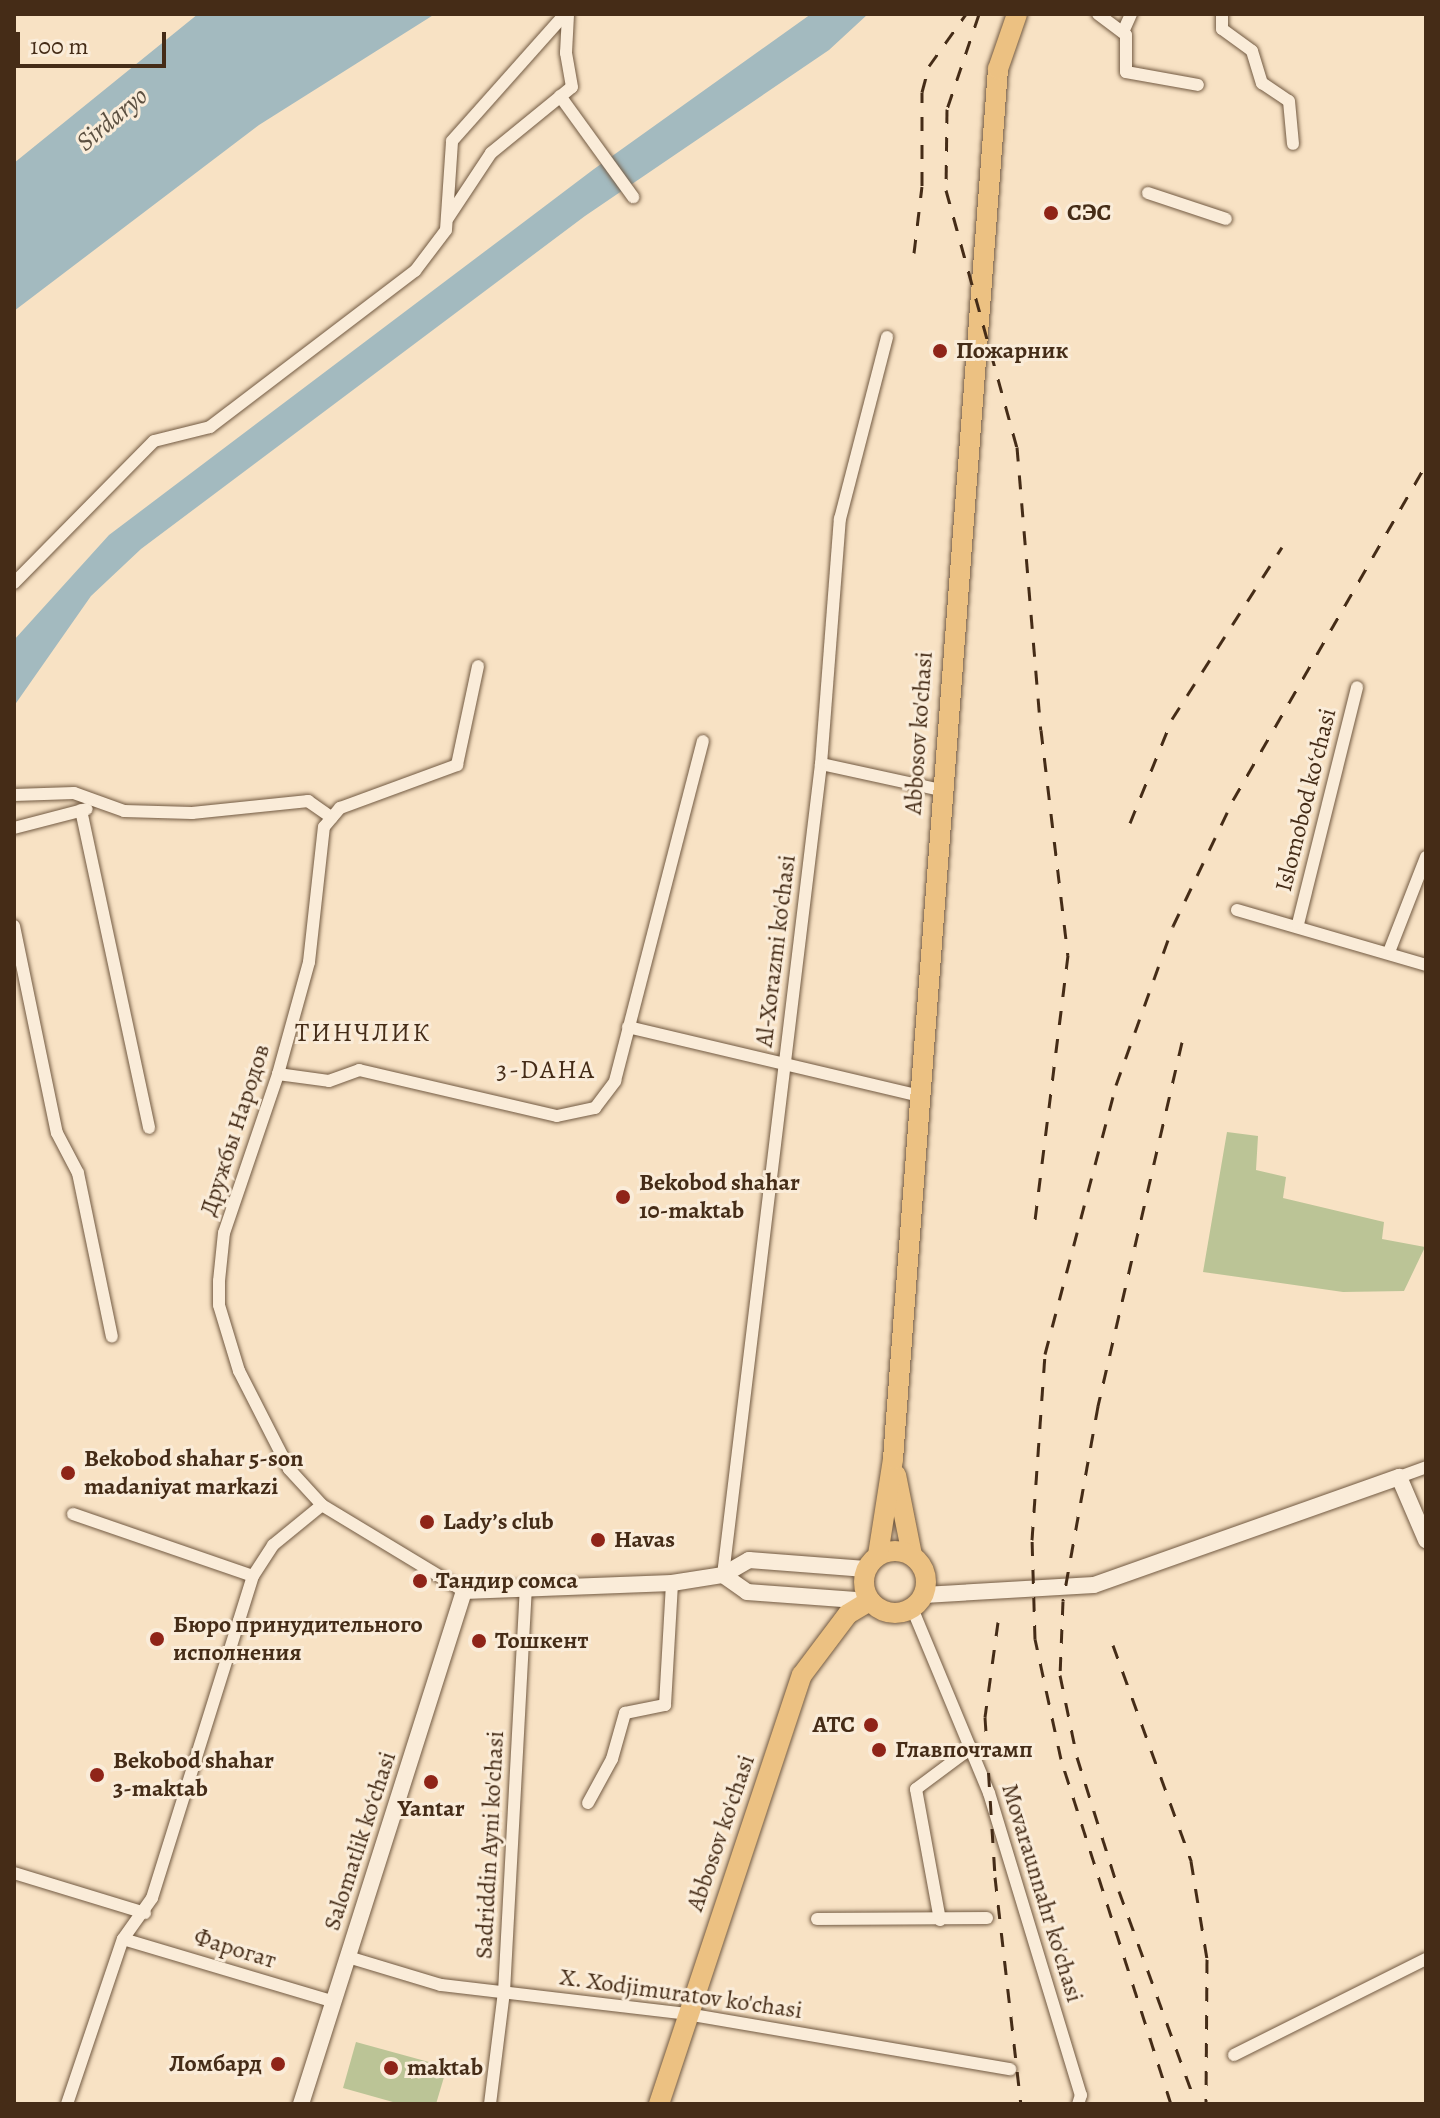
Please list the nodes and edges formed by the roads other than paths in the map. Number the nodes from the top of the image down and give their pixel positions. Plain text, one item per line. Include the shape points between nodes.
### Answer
1 (566, 14) edge
2 (1017, 14) edge
3 (1098, 14) edge
4 (1131, 14) edge
5 (1222, 14) edge
6 (1123, 32) junction
7 (1198, 85) dead end
8 (560, 96) junction
9 (1293, 144) dead end
10 (1148, 193) dead end
11 (633, 197) dead end
12 (447, 219) junction
13 (1226, 219) dead end
14 (887, 337) dead end
15 (14, 583) edge
16 (478, 666) dead end
17 (1357, 687) dead end
18 (703, 741) dead end
19 (821, 764) junction
20 (941, 790) junction
21 (14, 795) edge
22 (106, 804) junction
23 (81, 810) junction
24 (332, 818) junction
25 (14, 828) edge
26 (1426, 859) edge
27 (1237, 910) dead end
28 (1298, 924) junction
29 (14, 926) edge
30 (1389, 952) junction
31 (1426, 965) edge
32 (628, 1027) junction
33 (784, 1067) junction
34 (278, 1074) junction
35 (919, 1096) junction
36 (149, 1128) dead end
37 (112, 1337) dead end
38 (893, 1459) junction
39 (1426, 1467) edge
40 (1399, 1477) junction
41 (322, 1505) junction
42 (73, 1514) dead end
43 (1426, 1540) edge
44 (912, 1555) junction
45 (872, 1562) junction
46 (723, 1575) junction
47 (253, 1576) junction
48 (672, 1583) junction
49 (526, 1587) junction
50 (464, 1591) junction
51 (870, 1601) junction
52 (918, 1602) junction
53 (971, 1748) junction
54 (588, 1803) dead end
55 (14, 1873) edge
56 (145, 1913) junction
57 (987, 1918) dead end
58 (817, 1919) dead end
59 (940, 1920) junction
60 (123, 1939) junction
61 (348, 1957) junction
62 (1426, 1959) edge
63 (504, 1992) junction
64 (334, 2002) junction
65 (687, 2014) junction
66 (1234, 2055) dead end
67 (1010, 2069) dead end
68 (67, 2104) edge
69 (301, 2104) edge
70 (490, 2104) edge
71 (659, 2104) edge
72 (1078, 2104) edge

1 - 8 street via 566,53 573,76 572,87
1 - 12 street via 452,141
2 - 20 main road, Abbosov ko'chasi via 998,69
3 - 6 street
4 - 6 street
5 - 9 street via 1222,29 1252,51 1262,83 1289,101
6 - 7 street via 1126,72
8 - 11 street
8 - 12 street via 491,153
10 - 13 street
12 - 15 street via 446,230 415,271 210,427 154,441
14 - 19 street, Al-Xorazmi ko'chasi via 840,519
16 - 24 street via 457,765 340,808
17 - 28 street, Islomobod koʻchasi
18 - 32 street
19 - 20 street
19 - 33 street, Al-Xorazmi ko'chasi
20 - 35 main road, Abbosov ko'chasi
21 - 22 street via 74,793
22 - 23 street
22 - 24 street via 124,811 192,813 308,801
23 - 25 street
23 - 36 street
24 - 34 street, Дружбы Народов via 319,846 309,962
26 - 30 street
27 - 28 street
28 - 30 street
29 - 37 street via 57,1133 78,1173
30 - 31 street
32 - 33 street
32 - 34 street via 615,1081 595,1108 578,1114 557,1116 359,1070 329,1081
33 - 35 street
33 - 46 street, Al-Xorazmi ko'chasi
34 - 41 street, Дружбы Народов via 224,1233 219,1305 262,1424 289,1469
35 - 38 main road, Abbosov ko'chasi
38 - 44 main road, Abbosov ko'chasi
38 - 45 main road, Abbosov ko'chasi
39 - 40 street
40 - 43 street
40 - 52 street via 1094,1585
41 - 47 street via 273,1545
41 - 50 street, Дружбы Народов
42 - 47 street
44 - 45 main road via 895,1550
44 - 52 main road via 924,1571
45 - 46 street via 749,1560
45 - 51 main road via 864,1585
46 - 48 street
46 - 51 street via 747,1592
47 - 56 street
48 - 49 street
48 - 54 street via 665,1705 625,1713 612,1759
49 - 50 street
49 - 63 street, Sadriddin Ayni ko'chasi
50 - 61 street, Salomatlik ko‘chasi
51 - 52 main road via 885,1612
51 - 65 main road, Abbosov ko'chasi via 848,1614 802,1675
52 - 53 street, Movaraunnahr ko'chasi
53 - 59 street via 916,1789
53 - 72 street, Movaraunnahr ko'chasi via 1081,2095
55 - 56 street
56 - 60 street
57 - 59 street
58 - 59 street
60 - 64 street, Фарогат
60 - 68 street
61 - 63 street, X. Xodjimuratov ko'chasi via 419,1981
61 - 64 street, Salomatlik ko‘chasi
62 - 66 street
63 - 65 street, X. Xodjimuratov ko'chasi
63 - 70 street, Sadriddin Ayni ko'chasi
64 - 69 street, Salomatlik ko‘chasi
65 - 67 street, X. Xodjimuratov ko'chasi
65 - 71 main road, Abbosov ko'chasi

